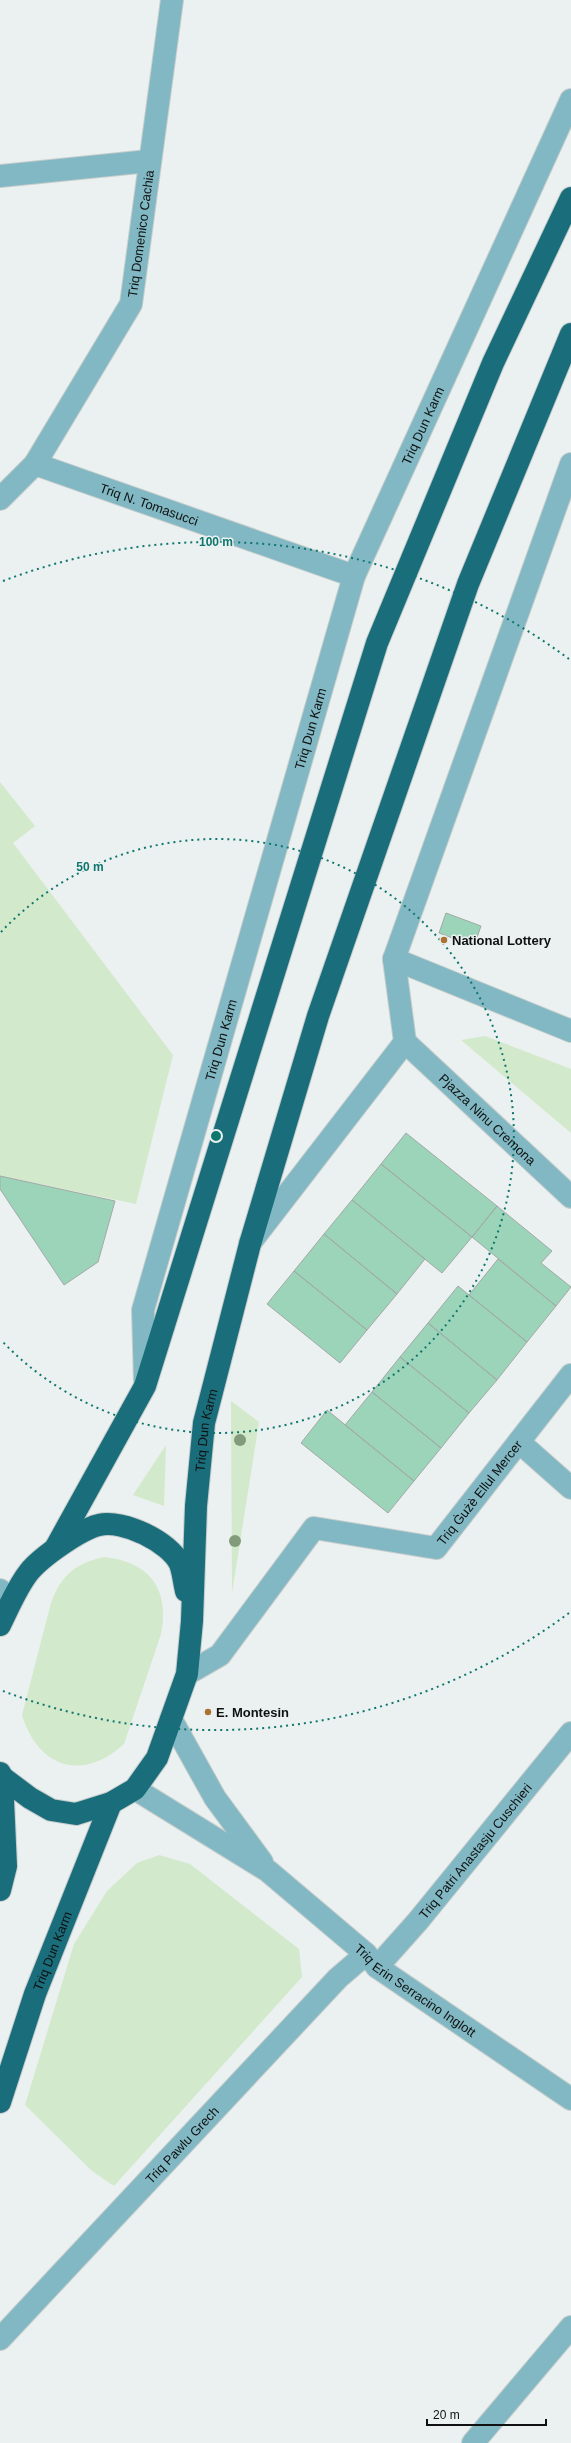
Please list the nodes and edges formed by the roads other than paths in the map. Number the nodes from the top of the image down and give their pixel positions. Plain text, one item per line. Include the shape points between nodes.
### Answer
1 (172, 0) edge
2 (571, 100) edge
3 (149, 161) junction
4 (0, 176) edge
5 (571, 198) edge
6 (571, 334) edge
7 (35, 464) junction
8 (571, 464) edge
9 (0, 499) edge
10 (354, 576) junction
11 (394, 960) junction
12 (571, 1031) edge
13 (406, 1042) junction
14 (571, 1196) edge
15 (250, 1244) junction
16 (571, 1375) edge
17 (145, 1386) junction
18 (518, 1442) junction
19 (571, 1488) edge
20 (56, 1547) junction
21 (6, 1595) edge
22 (192, 1622) junction
23 (0, 1625) edge
24 (187, 1674) junction
25 (171, 1719) junction
26 (571, 1733) edge
27 (1, 1775) edge
28 (135, 1789) junction
29 (111, 1803) junction
30 (268, 1871) junction
31 (0, 1890) edge
32 (372, 1960) junction
33 (571, 2099) edge
34 (0, 2102) edge
35 (571, 2327) edge
36 (0, 2339) edge
37 (473, 2443) edge

1 - 3 street, Triq Domenico Cachia
2 - 10 street, Triq Dun Karm
3 - 4 street
3 - 7 street, Triq Domenico Cachia via 130,304
5 - 17 highway, Triq Dun Karm via 493,363 377,643
6 - 15 highway, Triq Dun Karm via 468,584 318,1016
7 - 9 street, Triq Domenico Cachia
7 - 10 street, Triq N. Tomasucci
8 - 11 street
10 - 17 street, Triq Dun Karm via 143,1310
11 - 12 street
11 - 13 street
13 - 14 street, Pjazza Ninu Cremona
13 - 15 street, Triq Dun Karm
15 - 22 highway, Triq Dun Karm via 204,1423 196,1506
16 - 18 street, Triq Ġużè Ellul Mercer
17 - 20 highway, Triq Dun Karm
18 - 19 street
18 - 24 street, Triq Ġużè Ellul Mercer via 436,1548 314,1528 220,1655
20 - 21 highway, Triq Dun Karm
20 - 22 highway, Triq Dun Karm via 100,1525 119,1526 162,1543 180,1564
21 - 23 highway, Triq Dun Karm
22 - 24 highway, Triq Dun Karm
24 - 25 highway, Triq Dun Karm
25 - 28 highway, Triq Dun Karm via 157,1758
25 - 30 street, Triq Erin Serracino Inglott via 215,1798
26 - 32 street, Triq Patri Anastasju Cuschieri via 418,1921
27 - 29 highway, Triq Dun Karm via 30,1798 51,1810 76,1814
27 - 31 highway, Triq Dun Karm via 6,1866
28 - 29 highway, Triq Dun Karm
28 - 30 street, Triq Erin Serracino Inglott
29 - 34 highway, Triq Dun Karm via 35,1994
30 - 32 street, Triq Erin Serracino Inglott
32 - 33 street, Triq Erin Serracino Inglott
32 - 36 street, Triq Pawlu Grech via 338,1978
35 - 37 street

